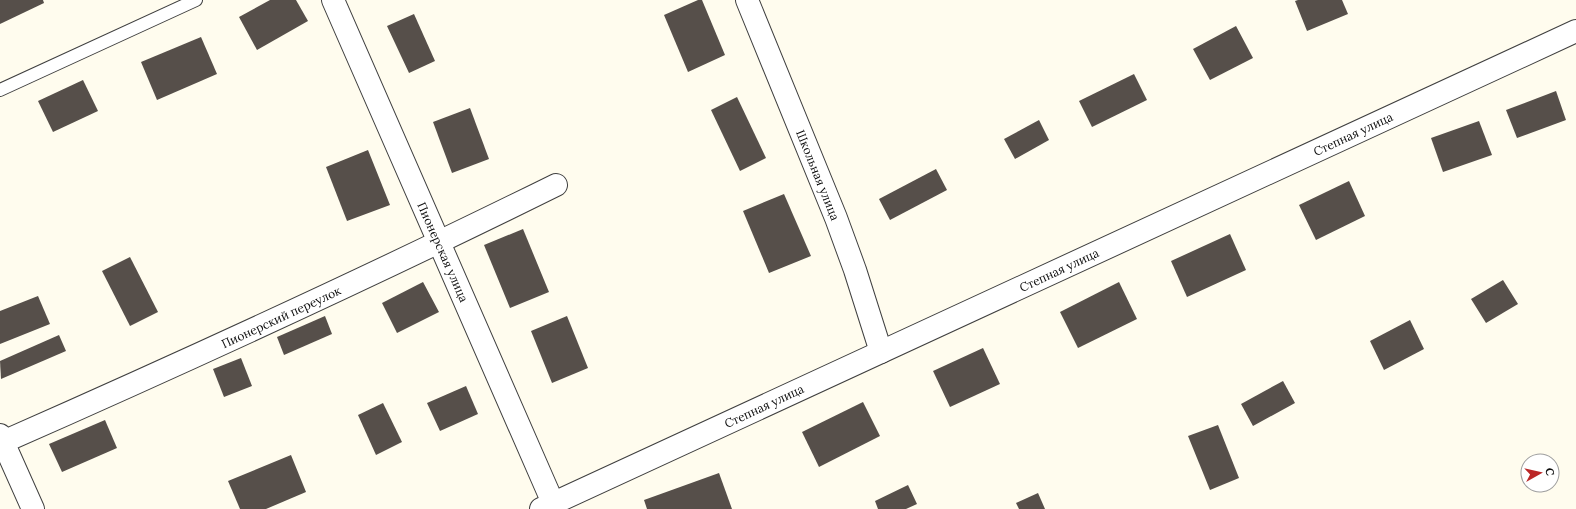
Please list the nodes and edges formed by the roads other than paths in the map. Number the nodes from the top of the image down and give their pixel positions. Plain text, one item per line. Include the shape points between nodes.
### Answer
1 (196, 0) edge
2 (333, 0) edge
3 (747, 0) edge
4 (1576, 31) edge
5 (0, 90) edge
6 (556, 185) dead end
7 (439, 243) junction
8 (881, 352) junction
9 (2, 439) edge
10 (547, 506) edge
11 (33, 509) edge

1 - 5 lane
2 - 7 street, Пионерская улица
3 - 8 street, Школьная улица via 836,218
4 - 8 street, Степная улица
6 - 7 street, Пионерский переулок
7 - 9 street, Пионерский переулок via 184,362
7 - 10 street, Пионерская улица
8 - 10 street, Степная улица
9 - 11 street

